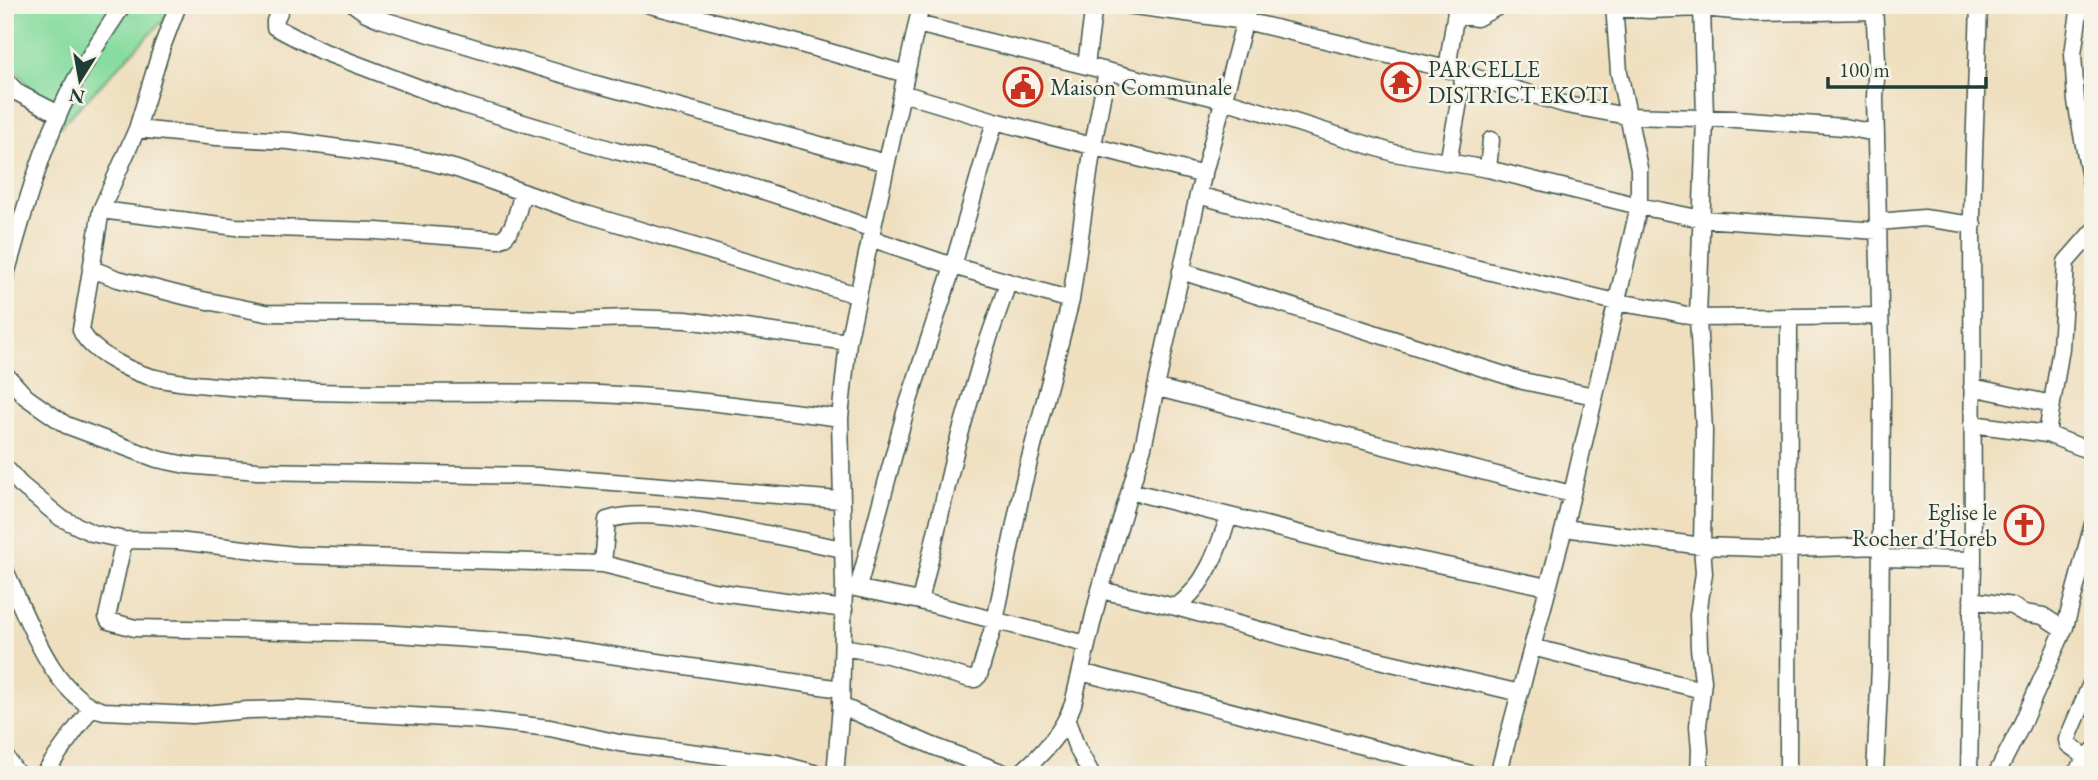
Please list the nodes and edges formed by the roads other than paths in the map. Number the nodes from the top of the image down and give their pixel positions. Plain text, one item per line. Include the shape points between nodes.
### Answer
1 (123, 5) edge
2 (178, 5) edge
3 (282, 5) edge
4 (355, 5) edge
5 (650, 5) edge
6 (1094, 5) edge
7 (1127, 5) edge
8 (1491, 5) edge
9 (1979, 5) edge
10 (2080, 5) edge
11 (1500, 6) edge
12 (1614, 7) edge
13 (1702, 7) edge
14 (1874, 8) edge
15 (1456, 10) edge
16 (916, 11) edge
17 (1247, 13) edge
18 (1086, 65) junction
19 (1447, 69) junction
20 (1107, 71) junction
21 (906, 74) junction
22 (1464, 74) junction
23 (5, 80) edge
24 (902, 93) junction
25 (1224, 100) junction
26 (59, 114) junction
27 (1627, 116) junction
28 (1705, 118) junction
29 (995, 121) junction
30 (137, 129) junction
31 (1876, 133) junction
32 (1491, 140) dead end
33 (1093, 145) junction
34 (886, 163) junction
35 (1448, 163) junction
36 (1488, 169) junction
37 (1204, 175) junction
38 (523, 192) junction
39 (1198, 195) junction
40 (2093, 195) edge
41 (1639, 206) junction
42 (101, 210) junction
43 (1702, 219) junction
44 (1972, 225) junction
45 (1878, 227) junction
46 (2093, 231) edge
47 (871, 233) junction
48 (953, 266) junction
49 (92, 270) junction
50 (1181, 271) junction
51 (5, 278) edge
52 (1008, 283) junction
53 (857, 295) junction
54 (1071, 300) junction
55 (1616, 302) junction
56 (1879, 316) junction
57 (1698, 318) junction
58 (1789, 318) junction
59 (848, 342) junction
60 (5, 374) edge
61 (1972, 387) junction
62 (1157, 388) junction
63 (1594, 396) junction
64 (2052, 404) junction
65 (840, 418) junction
66 (1972, 424) junction
67 (2047, 434) junction
68 (2093, 452) edge
69 (5, 467) edge
70 (1130, 491) junction
71 (1571, 494) junction
72 (840, 500) junction
73 (1229, 516) junction
74 (2093, 524) edge
75 (1564, 528) junction
76 (124, 540) junction
77 (1702, 546) junction
78 (843, 549) junction
79 (1790, 549) junction
80 (1881, 552) junction
81 (1973, 560) junction
82 (603, 564) junction
83 (5, 570) edge
84 (851, 587) junction
85 (1548, 587) junction
86 (1100, 590) junction
87 (1972, 600) junction
88 (920, 601) junction
89 (1177, 607) junction
90 (844, 610) junction
91 (995, 621) junction
92 (2063, 629) junction
93 (1086, 644) junction
94 (843, 647) junction
95 (1532, 647) junction
96 (1081, 672) junction
97 (2093, 679) edge
98 (841, 689) junction
99 (1702, 690) junction
100 (1520, 693) junction
101 (841, 706) junction
102 (91, 708) junction
103 (1067, 721) junction
104 (2090, 754) edge
105 (5, 756) edge
106 (18, 775) edge
107 (43, 775) edge
108 (821, 775) edge
109 (835, 775) edge
110 (1009, 775) edge
111 (1018, 775) edge
112 (1092, 775) edge
113 (1475, 775) edge
114 (1498, 775) edge
115 (1699, 775) edge
116 (1788, 775) edge
117 (1875, 775) edge
118 (1969, 775) edge
119 (1996, 775) edge
120 (2074, 775) edge

1 - 26 street
2 - 30 street
3 - 47 street via 275,27 393,79 541,130 801,202
4 - 34 street via 380,19 592,83
5 - 21 street
6 - 18 street
7 - 17 street
8 - 11 street
9 - 44 street
10 - 40 street via 2073,54 2076,101
11 - 15 street via 1477,18
12 - 13 street
12 - 27 street
13 - 14 street via 1756,13
13 - 28 street
14 - 31 street
15 - 19 street
16 - 18 street
16 - 21 street
17 - 19 street
17 - 25 street
18 - 20 street
19 - 22 street
20 - 25 street
20 - 33 street
21 - 24 street
22 - 27 street via 1567,105
22 - 35 street
23 - 26 street via 18,93
24 - 29 street
24 - 34 street
25 - 35 street via 1394,153
25 - 37 street
26 - 51 street
27 - 28 street
27 - 41 street via 1639,168
28 - 31 street
28 - 43 street
29 - 33 street
29 - 48 street
30 - 38 street via 419,159
30 - 42 street
31 - 45 street
32 - 36 street
33 - 37 street
33 - 54 street
34 - 47 street
35 - 36 street
36 - 41 street
37 - 39 street
38 - 42 street via 510,230 499,240 236,227
38 - 53 street
39 - 50 street
39 - 55 street
41 - 43 street
41 - 55 street
42 - 49 street
43 - 45 street
43 - 57 street
44 - 45 street via 1924,218
44 - 61 street
45 - 56 street
46 - 64 street via 2066,261 2061,348
47 - 48 street
47 - 53 street
48 - 52 street
48 - 84 street
49 - 59 street via 266,313 686,320
49 - 65 street via 83,335 112,360 158,379 304,392 642,397
50 - 62 street
50 - 63 street via 1522,381
52 - 54 street
52 - 88 street via 956,448
53 - 59 street
54 - 91 street via 1023,485
55 - 57 street
55 - 63 street
56 - 58 street
56 - 80 street
57 - 58 street
57 - 77 street
58 - 79 street
59 - 65 street
60 - 72 street via 26,397 66,425 186,465 257,471 537,476
61 - 64 street
61 - 66 street
62 - 70 street
62 - 71 street
63 - 71 street
64 - 67 street
65 - 72 street
66 - 67 street
66 - 81 street
67 - 68 street
69 - 76 street via 61,518 92,533
70 - 73 street
70 - 86 street
71 - 75 street
72 - 78 street
73 - 85 street
73 - 89 street via 1212,563
74 - 92 street
75 - 77 street
75 - 85 street
76 - 82 street via 178,541 308,556
76 - 98 street via 107,617 114,624 528,643
77 - 79 street
77 - 99 street via 1704,573 1698,615
78 - 82 street via 716,524 634,516 607,520
78 - 84 street
79 - 80 street
79 - 116 street
80 - 81 street
80 - 117 street
81 - 87 street
82 - 90 street via 713,591
83 - 102 street via 67,688
84 - 88 street
84 - 90 street
85 - 95 street
86 - 89 street
86 - 93 street
87 - 92 street via 2012,606 2043,616
87 - 118 street
88 - 91 street
89 - 100 street via 1310,644
90 - 94 street
91 - 93 street
91 - 94 street via 975,679
92 - 119 street
93 - 96 street
94 - 98 street
95 - 99 street
95 - 100 street
96 - 103 street
96 - 113 street
97 - 104 street via 2067,740
98 - 101 street
99 - 115 street
100 - 114 street
101 - 109 street
101 - 110 street
102 - 107 street
102 - 108 street via 193,715 293,709 479,720 776,763
103 - 111 street
103 - 112 street
104 - 120 street
105 - 106 street

